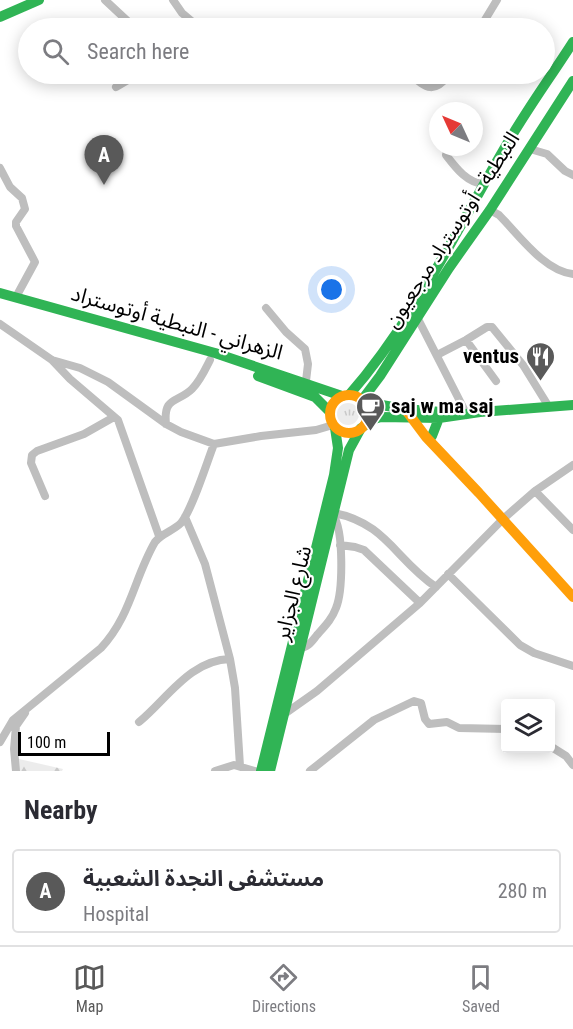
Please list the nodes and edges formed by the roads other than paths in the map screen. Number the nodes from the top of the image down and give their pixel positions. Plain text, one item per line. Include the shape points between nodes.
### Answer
1 (39, 0) edge
2 (105, 0) edge
3 (173, 0) edge
4 (497, 0) edge
5 (0, 17) edge
6 (124, 18) edge
7 (188, 18) edge
8 (486, 18) edge
9 (573, 42) edge
10 (555, 69) edge
11 (573, 81) edge
12 (121, 84) edge
13 (422, 84) edge
14 (439, 84) edge
15 (544, 86) joint
16 (116, 87) dead end
17 (562, 99) junction
18 (529, 110) junction
19 (546, 123) junction
20 (530, 149) junction
21 (447, 156) edge
22 (0, 168) edge
23 (573, 175) edge
24 (484, 184) junction
25 (490, 210) junction
26 (573, 274) edge
27 (0, 293) edge
28 (16, 297) junction
29 (0, 298) edge
30 (266, 308) dead end
31 (416, 317) junction
32 (0, 324) edge
33 (466, 340) junction
34 (437, 355) junction
35 (52, 360) junction
36 (210, 360) junction
37 (306, 381) junction
38 (496, 381) dead end
39 (345, 395) junction
40 (363, 401) junction
41 (573, 405) edge
42 (549, 407) junction
43 (330, 411) junction
44 (466, 412) junction
45 (412, 414) junction
46 (114, 417) junction
47 (439, 418) junction
48 (166, 424) junction
49 (334, 426) junction
50 (363, 427) junction
51 (432, 436) junction
52 (214, 444) junction
53 (454, 465) junction
54 (573, 465) edge
55 (535, 491) junction
56 (45, 496) dead end
57 (333, 514) junction
58 (185, 516) junction
59 (503, 519) junction
60 (573, 530) edge
61 (159, 536) junction
62 (340, 544) junction
63 (448, 574) junction
64 (436, 587) junction
65 (573, 597) edge
66 (420, 603) junction
67 (299, 648) junction
68 (230, 659) junction
69 (573, 666) edge
70 (29, 707) junction
71 (283, 715) junction
72 (139, 722) dead end
73 (501, 728) edge
74 (0, 742) edge
75 (555, 749) edge
76 (573, 765) edge
77 (240, 766) junction
78 (16, 771) edge
79 (216, 771) edge
80 (255, 771) edge
81 (261, 771) edge
82 (270, 771) edge
83 (310, 771) edge

1 - 5 main road
2 - 6 street
3 - 7 street
4 - 8 street
9 - 10 main road, النبطية - أوتوستراد مرجعيون
11 - 17 main road, النبطية - أوتوستراد مرجعيون
12 - 16 street
13 - 14 street
15 - 17 main road via 546,98
15 - 18 main road, النبطية - أوتوستراد مرجعيون
17 - 19 main road, النبطية - أوتوستراد مرجعيون
18 - 19 main road via 543,113
18 - 24 main road, النبطية - أوتوستراد مرجعيون
19 - 20 main road, النبطية - أوتوستراد مرجعيون
20 - 23 street via 547,154
20 - 25 main road, النبطية - أوتوستراد مرجعيون
21 - 24 street via 467,179
22 - 28 street via 24,202 25,209 16,226 35,262
24 - 39 main road, النبطية - أوتوستراد مرجعيون via 377,363
25 - 26 street via 544,261 558,271
25 - 31 main road, النبطية - أوتوستراد مرجعيون
27 - 28 main road, الزهراني - النبطية أوتوستراد
28 - 37 main road, الزهراني - النبطية أوتوستراد
29 - 36 main road, الزهراني - النبطية أوتوستراد
30 - 37 street via 306,349
31 - 34 street
31 - 40 main road, النبطية - أوتوستراد مرجعيون
32 - 35 street
33 - 34 street
33 - 38 street
33 - 42 street via 492,327 523,365
34 - 44 street
35 - 46 street
35 - 48 street via 95,374
36 - 43 main road, الزهراني - النبطية أوتوستراد via 297,389 315,397
36 - 48 street via 193,388 168,406
37 - 39 main road, الزهراني - النبطية أوتوستراد
39 - 40 main road
39 - 43 main road via 336,399
40 - 45 main road
40 - 50 main road via 368,418
41 - 42 main road
42 - 44 main road
43 - 49 main road
44 - 45 main road
44 - 47 main road
45 - 47 main road
45 - 50 main road via 381,417
45 - 51 main road
45 - 53 main road via 441,455
46 - 56 street via 32,455 31,463
46 - 61 street
47 - 51 main road
48 - 52 street
49 - 50 main road via 348,433
49 - 52 street
49 - 81 main road, شارع الجزاير via 338,448 334,475
50 - 57 main road, شارع الجزاير via 349,450
51 - 53 main road
52 - 58 street
53 - 59 main road
54 - 55 street
55 - 59 street
55 - 60 street
57 - 62 street
57 - 64 street via 370,526
57 - 67 main road, شارع الجزاير
58 - 61 street via 176,527
58 - 68 street via 206,564
59 - 63 street
59 - 65 main road
61 - 70 street via 113,635
62 - 66 street via 364,550
62 - 67 street via 338,605 307,646
63 - 64 street
63 - 69 street via 520,645
64 - 66 street
66 - 71 street
67 - 71 main road, شارع الجزاير
68 - 72 street via 195,670
68 - 77 street
70 - 74 street via 8,726
70 - 78 street via 16,726
71 - 82 main road, شارع الجزاير
73 - 83 street via 459,728 447,722 429,724 421,703 414,701 374,720
75 - 76 street
77 - 79 street
77 - 80 street

